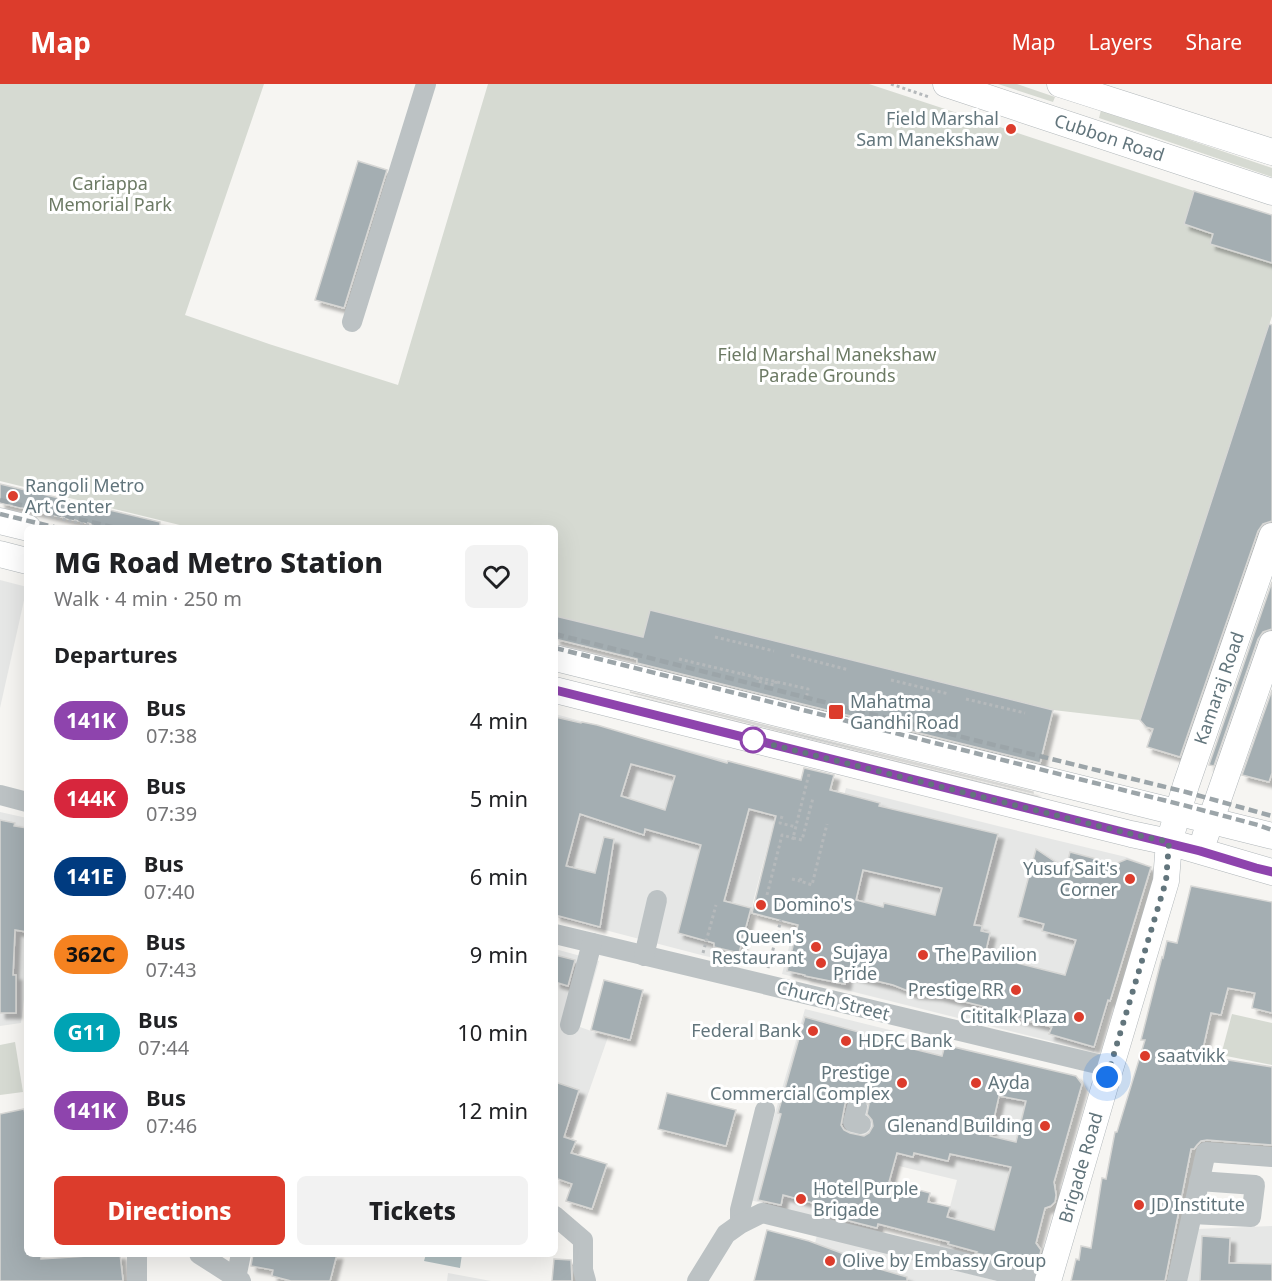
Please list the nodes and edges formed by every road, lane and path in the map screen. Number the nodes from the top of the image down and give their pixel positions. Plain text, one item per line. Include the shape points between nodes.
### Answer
1 (426, 84) edge
2 (946, 84) edge
3 (1071, 88) edge
4 (1111, 92) edge
5 (1069, 124) junction
6 (1272, 152) edge
7 (1272, 192) edge
8 (352, 322) dead end
9 (0, 521) edge
10 (37, 522) edge
11 (70, 525) edge
12 (1272, 536) edge
13 (0, 554) edge
14 (24, 560) edge
15 (1265, 576) edge
16 (715, 636) dead end
17 (1272, 644) edge
18 (774, 651) dead end
19 (791, 655) dead end
20 (558, 659) edge
21 (679, 659) dead end
22 (849, 670) dead end
23 (891, 680) dead end
24 (558, 691) edge
25 (949, 694) dead end
26 (966, 699) dead end
27 (805, 704) dead end
28 (1025, 713) dead end
29 (810, 773) dead end
30 (0, 795) edge
31 (813, 798) dead end
32 (24, 801) edge
33 (1178, 813) junction
34 (782, 816) dead end
35 (1211, 822) junction
36 (827, 824) dead end
37 (796, 827) junction
38 (1272, 837) edge
39 (792, 839) junction
40 (1169, 842) junction
41 (1200, 851) junction
42 (1272, 872) edge
43 (792, 879) dead end
44 (1166, 881) junction
45 (767, 895) dead end
46 (657, 900) dead end
47 (716, 905) dead end
48 (781, 920) dead end
49 (558, 935) edge
50 (592, 943) junction
51 (644, 956) junction
52 (769, 966) dead end
53 (699, 969) junction
54 (570, 1024) dead end
55 (1110, 1067) junction
56 (765, 1110) dead end
57 (1272, 1157) edge
58 (1201, 1173) junction
59 (1192, 1214) junction
60 (558, 1219) edge
61 (740, 1224) junction
62 (137, 1257) edge
63 (204, 1257) edge
64 (241, 1257) edge
65 (238, 1280) edge
66 (137, 1281) edge
67 (586, 1281) edge
68 (697, 1281) edge
69 (1039, 1281) edge
70 (1048, 1281) edge
71 (1177, 1281) edge

1 - 8 street
2 - 5 main road, Cubbon Road
3 - 4 main road, Cubbon Road
3 - 5 main road
4 - 6 main road, Cubbon Road
5 - 7 main road, Cubbon Road
9 - 10 main road
10 - 11 path
12 - 15 main road, Kamaraj Road
13 - 14 main road
15 - 33 main road, Kamaraj Road
16 - 18 path
17 - 35 main road, Kamaraj Road
19 - 22 path
20 - 33 main road
21 - 27 path via 808,689
23 - 25 path
24 - 40 main road
26 - 28 path
29 - 37 path
30 - 32 street
31 - 39 path via 802,840
33 - 35 main road
33 - 40 main road, Kamaraj Road
34 - 37 path via 780,823
35 - 38 main road
35 - 41 main road
36 - 43 path via 812,885
37 - 39 path
39 - 45 path via 782,835
40 - 41 main road
40 - 44 main road, Brigade Road
41 - 42 main road
41 - 44 main road
44 - 55 main road, Brigade Road
46 - 51 street
47 - 53 path
48 - 52 path
49 - 50 street, Church Street
50 - 51 street, Church Street
50 - 54 street
51 - 53 street, Church Street
53 - 55 street, Church Street
55 - 70 main road, Brigade Road
56 - 61 street
57 - 58 street via 1206,1152
58 - 59 street
58 - 59 street via 1254,1185 1251,1217
59 - 71 street
60 - 67 street via 583,1240
61 - 68 street via 726,1234
61 - 69 street via 762,1213
62 - 66 street
63 - 65 street
64 - 65 street

